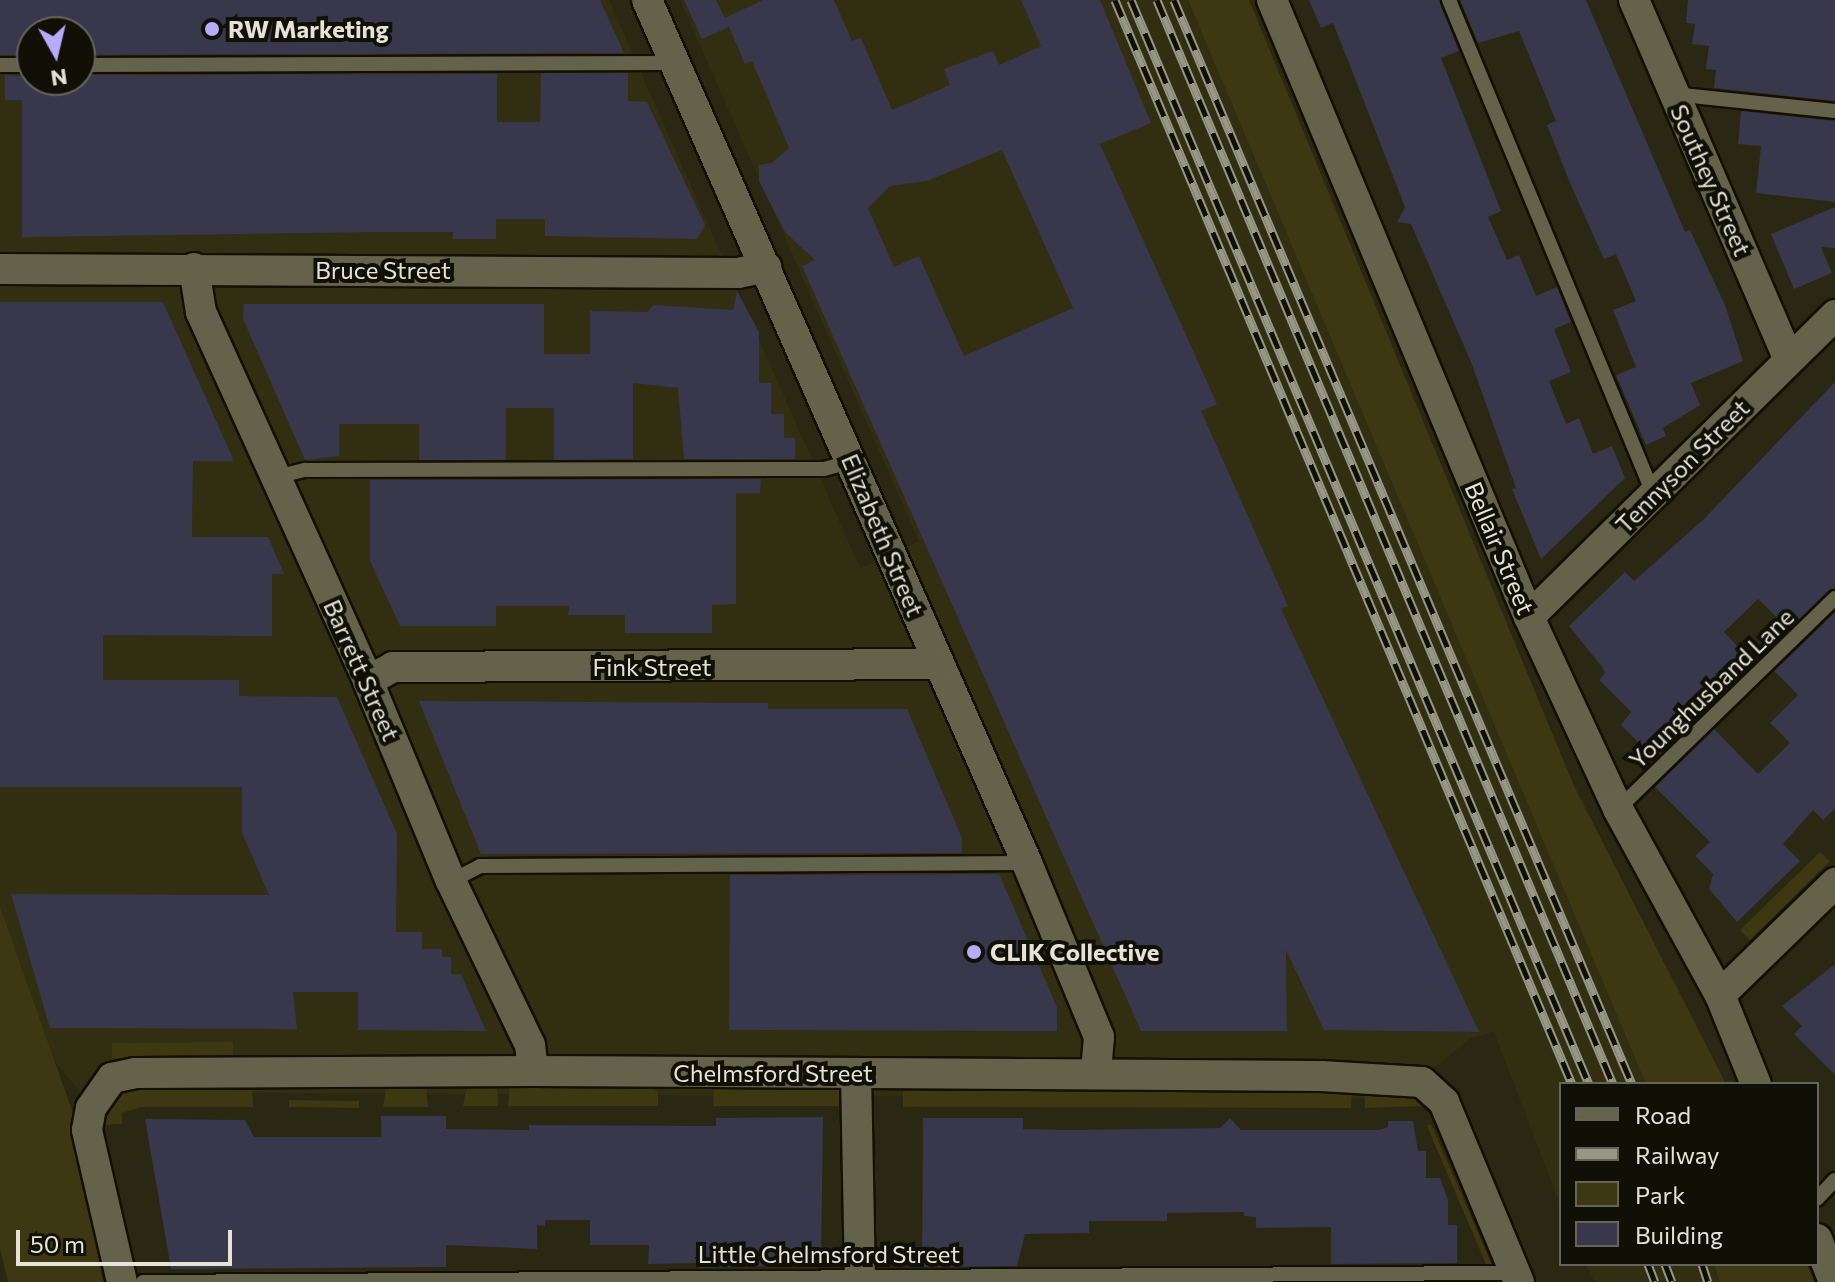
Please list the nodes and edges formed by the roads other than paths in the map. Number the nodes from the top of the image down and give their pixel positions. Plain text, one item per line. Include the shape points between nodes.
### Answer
1 (647, 0) edge
2 (1272, 0) edge
3 (1449, 0) edge
4 (1634, 0) edge
5 (675, 63) junction
6 (96, 65) edge
7 (1673, 94) junction
8 (1835, 111) edge
9 (766, 267) junction
10 (194, 268) junction
11 (0, 269) edge
12 (1835, 315) edge
13 (1789, 360) junction
14 (851, 462) junction
15 (276, 477) junction
16 (1653, 493) junction
17 (1835, 598) edge
18 (1529, 617) junction
19 (939, 664) junction
20 (368, 681) junction
21 (1618, 809) junction
22 (1027, 863) junction
23 (451, 881) junction
24 (1835, 883) edge
25 (1720, 995) junction
26 (533, 1071) junction
27 (856, 1073) junction
28 (1096, 1074) junction
29 (1755, 1082) edge
30 (1835, 1180) edge
31 (1819, 1197) edge
32 (1819, 1244) edge
33 (1517, 1278) edge
34 (860, 1280) edge
35 (122, 1282) edge
36 (143, 1282) edge
37 (1834, 1282) edge

1 - 5 street, Elizabeth Street
2 - 18 street, Bellair Street
3 - 16 lane
4 - 7 street, Southey Street
5 - 6 lane
5 - 9 street, Elizabeth Street
7 - 8 lane
7 - 13 street, Southey Street
9 - 10 street, Bruce Street via 738,273
9 - 14 street, Elizabeth Street
10 - 11 street, Bruce Street
10 - 15 street, Barrett Street via 201,312
12 - 13 street, Tennyson Street
13 - 16 street, Tennyson Street
14 - 15 lane via 824,469 305,470
14 - 19 street, Elizabeth Street
15 - 20 street, Barrett Street
16 - 18 street, Tennyson Street
17 - 21 lane, Younghusband Lane
18 - 21 street, Bellair Street
19 - 20 street, Fink Street via 393,667
19 - 22 street, Elizabeth Street
20 - 23 street, Barrett Street
21 - 25 street, Bellair Street
22 - 23 lane via 480,866
22 - 28 street, Elizabeth Street via 1102,1046
23 - 26 street, Barrett Street via 530,1045
24 - 25 street
25 - 29 street, Bellair Street
26 - 27 street, Chelmsford Street
26 - 35 street, Chelmsford Street via 135,1073 112,1078 100,1092 87,1130
27 - 28 street, Chelmsford Street
27 - 34 street
28 - 33 street, Chelmsford Street via 1391,1077 1422,1082 1444,1102
30 - 31 lane
32 - 37 street
33 - 34 lane, Little Chelmsford Street
34 - 36 lane, Little Chelmsford Street

